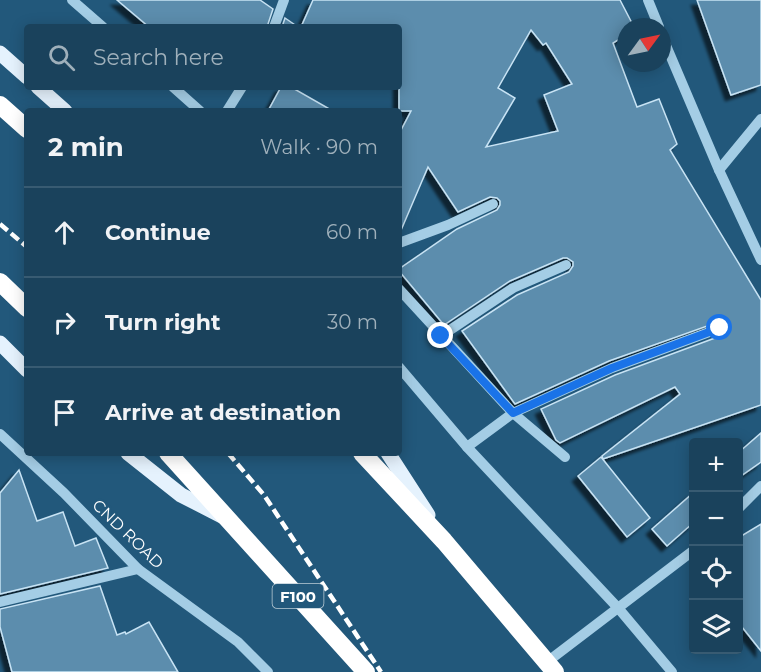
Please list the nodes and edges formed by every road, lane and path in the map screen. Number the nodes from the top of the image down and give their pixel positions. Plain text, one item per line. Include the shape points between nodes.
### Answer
1 (72, 0) edge
2 (285, 0) edge
3 (648, 0) edge
4 (655, 18) edge
5 (100, 24) edge
6 (275, 24) edge
7 (0, 53) edge
8 (671, 57) edge
9 (24, 74) edge
10 (41, 90) edge
11 (176, 90) edge
12 (240, 90) edge
13 (0, 105) edge
14 (62, 108) edge
15 (197, 108) edge
16 (229, 108) edge
17 (761, 119) edge
18 (24, 126) edge
19 (719, 170) junction
20 (493, 204) dead end
21 (402, 242) edge
22 (761, 260) edge
23 (566, 265) dead end
24 (0, 282) edge
25 (402, 292) edge
26 (24, 305) edge
27 (720, 328) dead end
28 (441, 336) junction
29 (0, 343) edge
30 (24, 367) edge
31 (402, 371) edge
32 (513, 413) junction
33 (0, 434) edge
34 (467, 447) junction
35 (132, 456) edge
36 (171, 456) edge
37 (365, 456) edge
38 (390, 456) edge
39 (565, 457) dead end
40 (761, 486) edge
41 (743, 504) edge
42 (229, 520) junction
43 (444, 541) junction
44 (689, 553) edge
45 (138, 569) junction
46 (0, 602) edge
47 (619, 609) junction
48 (551, 667) edge
49 (268, 672) edge
50 (366, 672) edge
51 (672, 672) edge

1 - 5 street
2 - 6 street
3 - 4 street
7 - 9 main road
8 - 19 street
10 - 14 main road
11 - 15 street
12 - 16 street
13 - 18 highway
17 - 19 street
19 - 22 street
20 - 21 street
23 - 28 street via 513,288
24 - 26 highway
25 - 28 street
27 - 32 street via 612,368
28 - 32 street
29 - 30 main road
31 - 34 street
32 - 34 street
32 - 39 street
33 - 45 street, CND ROAD
34 - 47 street
35 - 42 main road, F100 via 181,495
36 - 42 highway, F100
37 - 43 highway
38 - 43 main road
40 - 41 street
42 - 50 highway, F100
43 - 48 highway
44 - 47 street
45 - 46 street
45 - 49 street, CND ROAD via 238,642
47 - 48 street
47 - 51 street

